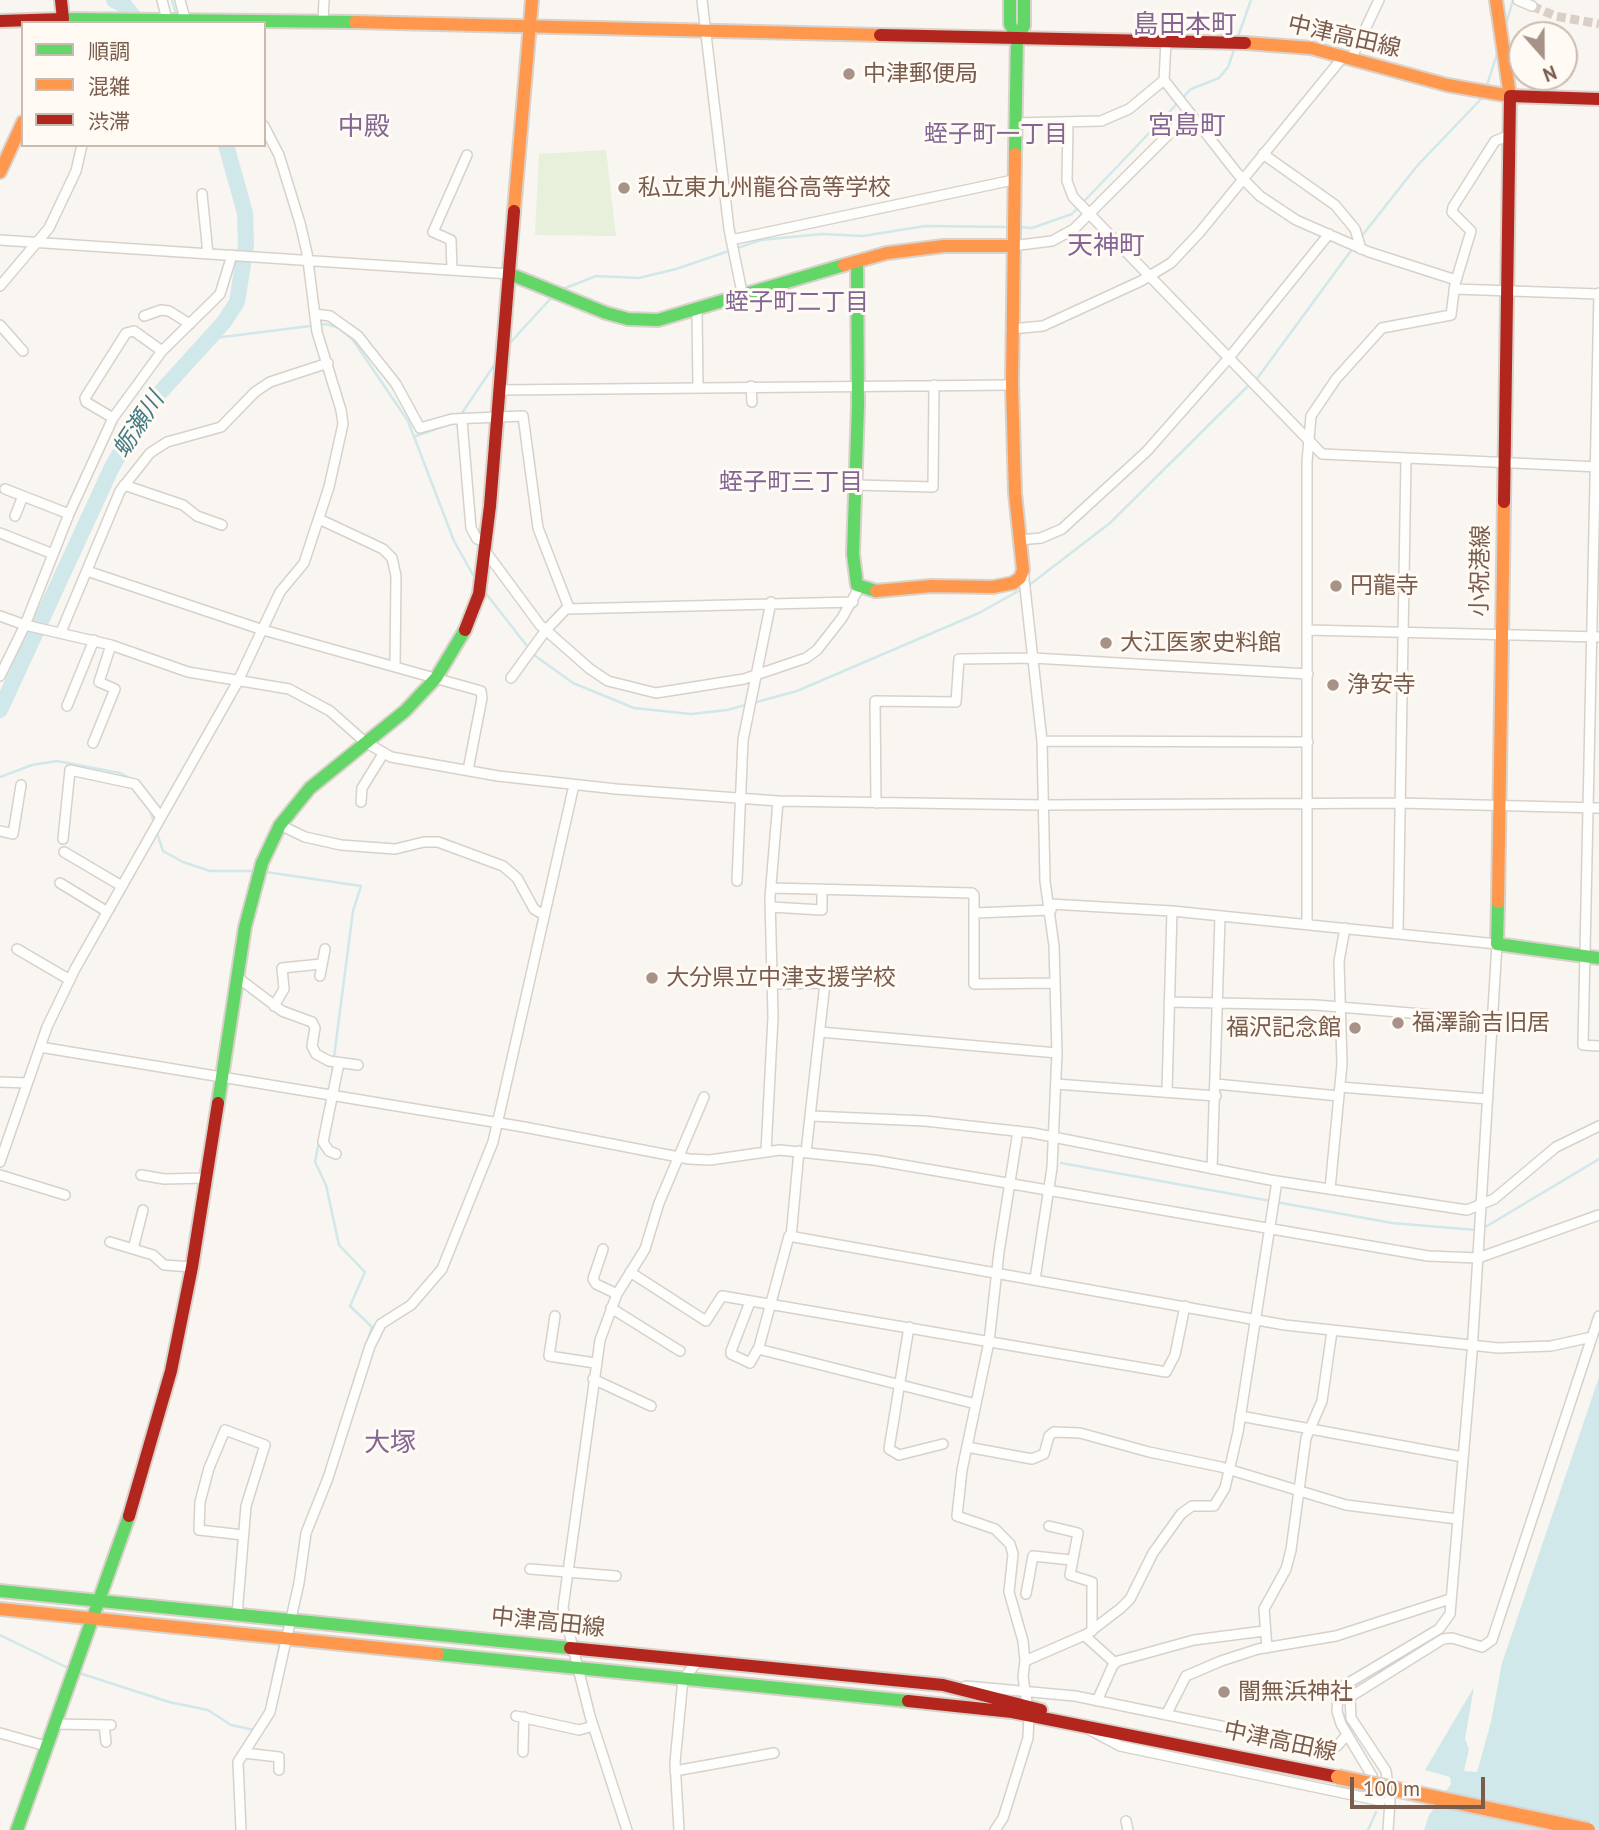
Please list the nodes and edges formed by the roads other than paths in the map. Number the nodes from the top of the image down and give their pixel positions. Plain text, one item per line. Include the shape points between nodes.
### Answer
1 (61, 0) edge
2 (162, 0) edge
3 (180, 0) edge
4 (324, 0) edge
5 (532, 0) edge
6 (702, 0) edge
7 (1010, 0) edge
8 (1024, 0) edge
9 (1379, 0) edge
10 (1496, 0) edge
11 (1518, 0) edge
12 (1532, 6) dead end
13 (176, 19) junction
14 (0, 21) edge
15 (63, 21) edge
16 (109, 21) edge
17 (212, 21) edge
18 (266, 21) edge
19 (323, 22) junction
20 (531, 27) junction
21 (707, 32) junction
22 (1017, 38) junction
23 (1166, 41) junction
24 (1347, 58) junction
25 (1164, 80) junction
26 (1510, 96) junction
27 (1599, 99) edge
28 (1190, 113) junction
29 (1014, 123) junction
30 (1068, 123) junction
31 (21, 126) edge
32 (266, 130) edge
33 (1510, 135) junction
34 (82, 147) edge
35 (1263, 154) junction
36 (467, 155) dead end
37 (0, 173) edge
38 (1243, 179) junction
39 (1013, 180) junction
40 (202, 194) dead end
41 (1090, 216) junction
42 (1329, 234) junction
43 (0, 240) edge
44 (40, 242) junction
45 (731, 242) junction
46 (1012, 246) junction
47 (1361, 249) junction
48 (208, 254) junction
49 (232, 255) junction
50 (306, 259) junction
51 (857, 262) junction
52 (452, 270) junction
53 (510, 274) junction
54 (1149, 277) junction
55 (1455, 285) junction
56 (0, 286) edge
57 (1508, 289) junction
58 (1599, 294) edge
59 (743, 297) junction
60 (697, 311) junction
61 (144, 316) dead end
62 (315, 316) junction
63 (190, 324) junction
64 (0, 325) edge
65 (1012, 329) junction
66 (23, 351) dead end
67 (162, 351) junction
68 (1228, 359) junction
69 (328, 363) junction
70 (857, 384) junction
71 (934, 385) junction
72 (1012, 385) junction
73 (751, 386) junction
74 (698, 387) junction
75 (500, 390) junction
76 (752, 402) dead end
77 (113, 418) junction
78 (498, 418) junction
79 (458, 420) junction
80 (1308, 441) junction
81 (1406, 459) junction
82 (1506, 462) junction
83 (1597, 467) edge
84 (124, 485) junction
85 (856, 485) junction
86 (5, 489) dead end
87 (23, 496) junction
88 (69, 514) junction
89 (15, 516) dead end
90 (319, 519) junction
91 (222, 526) dead end
92 (0, 533) edge
93 (1019, 540) junction
94 (486, 547) junction
95 (53, 554) junction
96 (1023, 566) junction
97 (87, 571) junction
98 (856, 595) junction
99 (771, 602) junction
100 (569, 608) junction
101 (0, 616) edge
102 (26, 626) junction
103 (263, 629) junction
104 (545, 630) junction
105 (1307, 630) junction
106 (1402, 630) junction
107 (59, 632) junction
108 (1503, 634) junction
109 (1595, 637) edge
110 (94, 640) junction
111 (111, 645) junction
112 (11, 653) junction
113 (0, 654) edge
114 (1033, 659) junction
115 (395, 666) junction
116 (1308, 674) junction
117 (757, 675) junction
118 (0, 676) edge
119 (436, 678) junction
120 (510, 678) dead end
121 (237, 682) junction
122 (67, 706) dead end
123 (365, 741) junction
124 (1042, 741) junction
125 (1308, 742) junction
126 (93, 743) dead end
127 (383, 754) junction
128 (468, 770) junction
129 (21, 785) dead end
130 (574, 785) junction
131 (740, 798) junction
132 (778, 801) junction
133 (361, 802) dead end
134 (876, 803) junction
135 (1306, 803) junction
136 (1400, 803) junction
137 (1044, 805) junction
138 (1501, 805) junction
139 (1586, 808) junction
140 (1599, 808) edge
141 (160, 816) junction
142 (281, 825) junction
143 (0, 831) edge
144 (63, 839) dead end
145 (64, 852) dead end
146 (737, 881) dead end
147 (60, 883) dead end
148 (120, 885) junction
149 (771, 888) junction
150 (822, 889) junction
151 (771, 907) junction
152 (1050, 907) junction
153 (106, 911) junction
154 (1172, 911) junction
155 (974, 913) junction
156 (544, 915) junction
157 (1220, 917) junction
158 (1307, 925) junction
159 (1345, 928) junction
160 (1398, 933) junction
161 (1497, 944) junction
162 (17, 948) dead end
163 (325, 949) dead end
164 (1583, 956) junction
165 (1599, 958) edge
166 (321, 964) junction
167 (320, 976) dead end
168 (237, 977) junction
169 (70, 979) junction
170 (1055, 983) junction
171 (774, 984) junction
172 (1169, 1002) junction
173 (1219, 1004) junction
174 (274, 1006) junction
175 (1341, 1006) junction
176 (1493, 1020) junction
177 (820, 1032) junction
178 (1599, 1046) edge
179 (40, 1047) junction
180 (1057, 1053) junction
181 (339, 1063) junction
182 (358, 1065) dead end
183 (222, 1077) junction
184 (0, 1082) edge
185 (27, 1083) junction
186 (1056, 1084) junction
187 (1216, 1084) junction
188 (1340, 1091) junction
189 (1167, 1092) junction
190 (334, 1096) junction
191 (1216, 1096) junction
192 (704, 1097) dead end
193 (1488, 1099) junction
194 (812, 1115) junction
195 (498, 1124) junction
196 (1599, 1126) edge
197 (1018, 1131) junction
198 (1054, 1136) junction
199 (2, 1148) edge
200 (766, 1152) junction
201 (803, 1152) junction
202 (336, 1154) dead end
203 (678, 1157) junction
204 (0, 1162) edge
205 (1212, 1169) junction
206 (0, 1175) edge
207 (141, 1175) dead end
208 (207, 1178) junction
209 (1277, 1181) junction
210 (1012, 1183) junction
211 (1330, 1189) junction
212 (1048, 1191) junction
213 (65, 1195) dead end
214 (1480, 1207) junction
215 (143, 1210) dead end
216 (1599, 1214) edge
217 (1268, 1228) junction
218 (790, 1237) junction
219 (110, 1242) dead end
220 (133, 1249) junction
221 (603, 1249) dead end
222 (1477, 1258) junction
223 (192, 1267) junction
224 (630, 1272) junction
225 (998, 1273) junction
226 (1035, 1279) junction
227 (617, 1294) junction
228 (750, 1302) junction
229 (770, 1304) junction
230 (1185, 1306) junction
231 (611, 1308) junction
232 (555, 1316) dead end
233 (1599, 1316) edge
234 (1254, 1319) junction
235 (909, 1327) junction
236 (1332, 1331) junction
237 (1592, 1337) junction
238 (989, 1342) junction
239 (1472, 1346) junction
240 (758, 1349) junction
241 (680, 1351) dead end
242 (595, 1363) junction
243 (593, 1380) junction
244 (899, 1384) junction
245 (976, 1404) junction
246 (652, 1406) dead end
247 (1240, 1416) junction
248 (1309, 1429) junction
249 (943, 1444) dead end
250 (967, 1447) junction
251 (1463, 1457) junction
252 (1231, 1470) junction
253 (1299, 1491) junction
254 (1457, 1519) junction
255 (1049, 1526) dead end
256 (243, 1535) junction
257 (1071, 1560) junction
258 (530, 1569) dead end
259 (569, 1572) junction
260 (616, 1576) dead end
261 (0, 1591) edge
262 (1026, 1594) dead end
263 (1450, 1599) junction
264 (99, 1601) junction
265 (0, 1609) edge
266 (237, 1615) junction
267 (93, 1619) junction
268 (292, 1620) junction
269 (1264, 1631) junction
270 (1088, 1633) junction
271 (287, 1639) junction
272 (571, 1648) junction
273 (1267, 1648) junction
274 (698, 1661) junction
275 (1026, 1661) junction
276 (1115, 1662) junction
277 (576, 1668) junction
278 (683, 1679) junction
279 (1097, 1701) junction
280 (1027, 1704) junction
281 (1166, 1716) junction
282 (54, 1724) junction
283 (1086, 1725) junction
284 (593, 1726) junction
285 (0, 1732) edge
286 (1346, 1736) junction
287 (106, 1742) dead end
288 (46, 1746) junction
289 (244, 1752) junction
290 (523, 1752) dead end
291 (774, 1753) dead end
292 (279, 1770) dead end
293 (675, 1771) junction
294 (1378, 1801) junction
295 (1390, 1801) junction
296 (17, 1830) edge
297 (241, 1830) edge
298 (627, 1830) edge
299 (678, 1830) edge
300 (995, 1830) edge
301 (1388, 1830) edge
302 (1588, 1830) edge

1 - 15 main road
2 - 13 street
3 - 13 street
4 - 19 street
5 - 20 main road
6 - 21 street
7 - 22 main road via 1010,24
8 - 22 main road via 1024,26
9 - 24 street
10 - 26 main road
11 - 12 street
13 - 16 main road, 中津高田線
13 - 17 main road, 中津高田線
14 - 15 main road, 中津高田線
18 - 19 main road, 中津高田線
19 - 20 main road, 中津高田線
20 - 21 main road, 中津高田線
20 - 53 main road
21 - 22 main road, 中津高田線
21 - 45 street
22 - 23 main road, 中津高田線
22 - 29 main road
23 - 24 main road, 中津高田線 via 1296,45
23 - 25 street
24 - 26 main road, 中津高田線 via 1436,83
24 - 35 street
25 - 28 street
25 - 30 street via 1115,116 1093,123
26 - 27 main road, 中津高田線
26 - 33 main road, 小祝港線
28 - 38 street
28 - 41 street
29 - 30 street
29 - 39 main road
30 - 41 street via 1068,187
31 - 37 main road
32 - 50 street via 292,196
33 - 55 street via 1495,141 1453,207 1452,212 1471,230
33 - 57 main road, 小祝港線
34 - 44 street via 76,171
35 - 38 street
35 - 47 street via 1335,205 1355,229
36 - 52 street via 433,232 451,240
38 - 42 street via 1282,212
38 - 54 street via 1183,251
39 - 45 street
39 - 46 main road
40 - 48 street
41 - 46 street via 1052,241
41 - 54 street
42 - 47 street
42 - 68 street
43 - 44 street
44 - 48 street
44 - 56 street
45 - 59 street
46 - 51 main road via 929,247
46 - 65 main road
47 - 55 street
48 - 49 street
49 - 50 street
49 - 63 street via 219,295
50 - 52 street
50 - 62 street
51 - 59 main road
51 - 70 main road
52 - 53 street
53 - 60 main road via 628,319 658,320
53 - 75 main road
54 - 65 street via 1043,326
54 - 68 street
55 - 57 street
55 - 80 street via 1449,316 1380,331 1317,403
57 - 58 street
57 - 82 main road, 小祝港線
58 - 83 street
59 - 60 main road
60 - 74 street
61 - 63 street via 169,311
62 - 69 street
62 - 79 street via 330,316 358,336 396,384 420,428
63 - 67 street
64 - 66 street
65 - 72 main road
67 - 77 street
67 - 77 street via 134,331 126,333 85,398
68 - 80 street
68 - 93 street via 1147,451 1070,523 1046,537
69 - 84 street via 270,382 255,391 221,427 167,442 150,453
69 - 90 street via 343,424
70 - 71 street
70 - 73 street
70 - 85 main road
71 - 72 street
71 - 85 street via 933,487
72 - 93 main road
73 - 74 street
73 - 76 street
74 - 75 street
75 - 78 main road
77 - 88 street
78 - 79 street
78 - 94 main road
78 - 100 street via 523,416 538,528
79 - 94 street via 471,528
80 - 81 street via 1322,454
80 - 105 street
81 - 82 street
81 - 106 street
82 - 83 street
82 - 108 main road, 小祝港線
83 - 109 street
84 - 91 street via 183,505
84 - 97 street
85 - 98 main road
86 - 87 street
87 - 88 street
87 - 89 street
88 - 95 street
90 - 103 street via 304,563 280,592
90 - 115 street via 383,549 392,558
92 - 95 street
93 - 96 main road
94 - 104 street
94 - 119 main road via 470,620
95 - 102 street
96 - 98 main road via 1018,580 1001,586 931,586
96 - 114 street
97 - 103 street
97 - 107 street
98 - 99 street
98 - 117 street via 812,654
99 - 100 street
99 - 117 street
100 - 104 street
101 - 102 street
102 - 107 street
102 - 112 street
103 - 115 street
103 - 121 street
104 - 117 street via 601,677 646,692 670,693
104 - 120 street
105 - 106 street
105 - 116 street
106 - 108 street
106 - 136 street
107 - 110 street
108 - 109 street
108 - 138 main road, 小祝港線
109 - 139 street
110 - 111 street
110 - 122 street
111 - 121 street
111 - 126 street via 99,682 116,688
112 - 113 street
112 - 118 street
114 - 116 street
114 - 124 street
114 - 134 street via 959,659 956,702 875,701
115 - 119 street
116 - 125 street
117 - 131 street via 744,732
119 - 123 main road
119 - 128 street via 482,694
121 - 123 street via 289,690 330,711
121 - 141 street
123 - 127 street
123 - 142 main road via 318,780
124 - 125 street
124 - 137 street
125 - 135 street
127 - 128 street
127 - 133 street via 362,788
128 - 130 street
129 - 143 street via 13,834
130 - 131 street
130 - 156 street
131 - 132 street
131 - 146 street
132 - 134 street
132 - 149 street
134 - 137 street
135 - 136 street
135 - 137 street
135 - 158 street
136 - 138 street
136 - 160 street
137 - 152 street
138 - 139 street
138 - 161 main road, 小祝港線
139 - 140 street
139 - 164 street
141 - 144 street via 135,784 69,770
141 - 148 street
142 - 156 street via 305,837 341,845 395,849 438,842 503,866 517,878 534,909
142 - 168 main road via 256,879
145 - 148 street
147 - 153 street
148 - 153 street
149 - 150 street
149 - 151 street
150 - 151 street via 822,911
150 - 155 street via 972,893
151 - 171 street
152 - 154 street
152 - 155 street
152 - 170 street
153 - 169 street
154 - 157 street
154 - 172 street
155 - 170 street via 974,984
156 - 195 street
157 - 158 street
157 - 173 street
158 - 159 street
159 - 160 street
159 - 175 street via 1339,961
160 - 161 street
161 - 164 main road
161 - 176 street
162 - 169 street
163 - 166 street
164 - 165 main road
164 - 178 street via 1583,1045
166 - 167 street
166 - 174 street via 282,968 284,989
168 - 174 street
168 - 183 main road
169 - 179 street
170 - 180 street
171 - 177 street via 825,984
171 - 200 street
172 - 173 street
172 - 189 street
173 - 175 street
173 - 187 street
174 - 181 street via 312,1022 313,1050
175 - 176 street
175 - 188 street
176 - 193 street
177 - 180 street
177 - 194 street
179 - 183 street
179 - 185 street
180 - 186 street
181 - 182 street
181 - 190 street
183 - 190 street
183 - 208 main road
184 - 185 street
185 - 199 street
186 - 189 street
186 - 198 street
187 - 188 street
187 - 191 street
188 - 193 street
188 - 211 street
189 - 191 street
190 - 195 street
190 - 202 street via 323,1142
191 - 205 street
192 - 203 street
193 - 214 street
194 - 197 street
194 - 201 street
195 - 203 street
195 - 268 street via 445,1265 411,1305 381,1324 373,1336 328,1479 310,1520
196 - 214 street via 1556,1147
197 - 198 street
197 - 210 street
198 - 205 street
198 - 212 street
199 - 204 street
200 - 201 street
200 - 203 street via 710,1160
201 - 210 street
201 - 218 street
203 - 224 street via 647,1243
205 - 209 street
206 - 213 street
207 - 208 street
208 - 223 main road
209 - 211 street
209 - 217 street
210 - 212 street
210 - 225 street
211 - 214 street via 1467,1210
212 - 217 street
212 - 226 street
214 - 222 street
215 - 220 street
216 - 222 street
217 - 222 street via 1429,1256
217 - 234 street
218 - 225 street
218 - 229 street via 786,1238
219 - 220 street
220 - 223 street via 153,1255 164,1265
221 - 227 street via 593,1279
222 - 239 street
223 - 264 main road via 151,1444
224 - 227 street
224 - 228 street via 706,1321 722,1296
225 - 226 street
225 - 238 street
226 - 230 street
227 - 231 street
228 - 229 street
228 - 240 street via 731,1354 750,1363
229 - 235 street
229 - 240 street
230 - 234 street
230 - 238 street via 1175,1355 1166,1372
231 - 241 street
231 - 242 street
232 - 242 street via 549,1356
233 - 237 street
234 - 236 street
234 - 247 street
235 - 238 street
235 - 244 street
236 - 239 street
236 - 248 street via 1322,1401
237 - 239 street via 1551,1346
237 - 295 street via 1492,1640 1482,1647 1443,1639 1350,1697 1352,1718 1384,1764
238 - 245 street
239 - 251 street
240 - 244 street
242 - 243 street
243 - 246 street
243 - 259 street
244 - 245 street
244 - 249 street via 890,1452 899,1455
245 - 250 street
247 - 248 street
247 - 252 street
248 - 251 street
248 - 253 street
250 - 252 street via 1032,1459 1044,1454 1049,1436 1059,1430
250 - 275 street via 957,1516 995,1529 1010,1544 1009,1592
251 - 254 street
252 - 253 street
252 - 270 street via 1214,1506 1184,1510 1153,1553 1130,1599
253 - 254 street via 1353,1506
253 - 269 street via 1291,1550 1286,1569 1266,1602
254 - 263 street
255 - 257 street via 1077,1532
256 - 256 street via 246,1506 265,1445 225,1430 200,1502 199,1530
256 - 266 street
257 - 262 street via 1033,1556
257 - 270 street via 1071,1578 1093,1584
258 - 259 street
259 - 260 street
259 - 272 street via 564,1608
261 - 264 main road, 中津高田線
263 - 273 street via 1336,1636
263 - 286 street via 1444,1625 1342,1688 1336,1708
264 - 266 main road, 中津高田線
264 - 267 main road
265 - 267 main road, 中津高田線
266 - 268 main road, 中津高田線
267 - 271 main road, 中津高田線
267 - 282 main road
268 - 271 street
268 - 272 main road, 中津高田線
269 - 273 street
269 - 276 street via 1180,1643
270 - 275 street
270 - 276 street
271 - 277 main road, 中津高田線
271 - 289 street via 270,1712
272 - 274 main road, 中津高田線
272 - 277 street
273 - 281 street via 1186,1676
274 - 278 street
274 - 280 main road, 中津高田線 via 943,1685
275 - 280 street
276 - 279 street
277 - 278 main road, 中津高田線
277 - 284 street
278 - 280 main road, 中津高田線
278 - 293 street
279 - 280 street
279 - 281 street
280 - 283 main road, 中津高田線
280 - 300 street via 1028,1738 1014,1788
281 - 286 street via 1328,1748
282 - 287 street via 107,1725
282 - 288 main road
283 - 294 street via 1120,1746
283 - 302 main road, 中津高田線, bridge
284 - 290 street via 579,1730 520,1716
284 - 298 street
285 - 288 street
286 - 294 street via 1372,1776
288 - 296 main road
289 - 292 street via 279,1757
289 - 297 street via 238,1766
291 - 293 street
293 - 299 street
294 - 295 street
295 - 301 street

